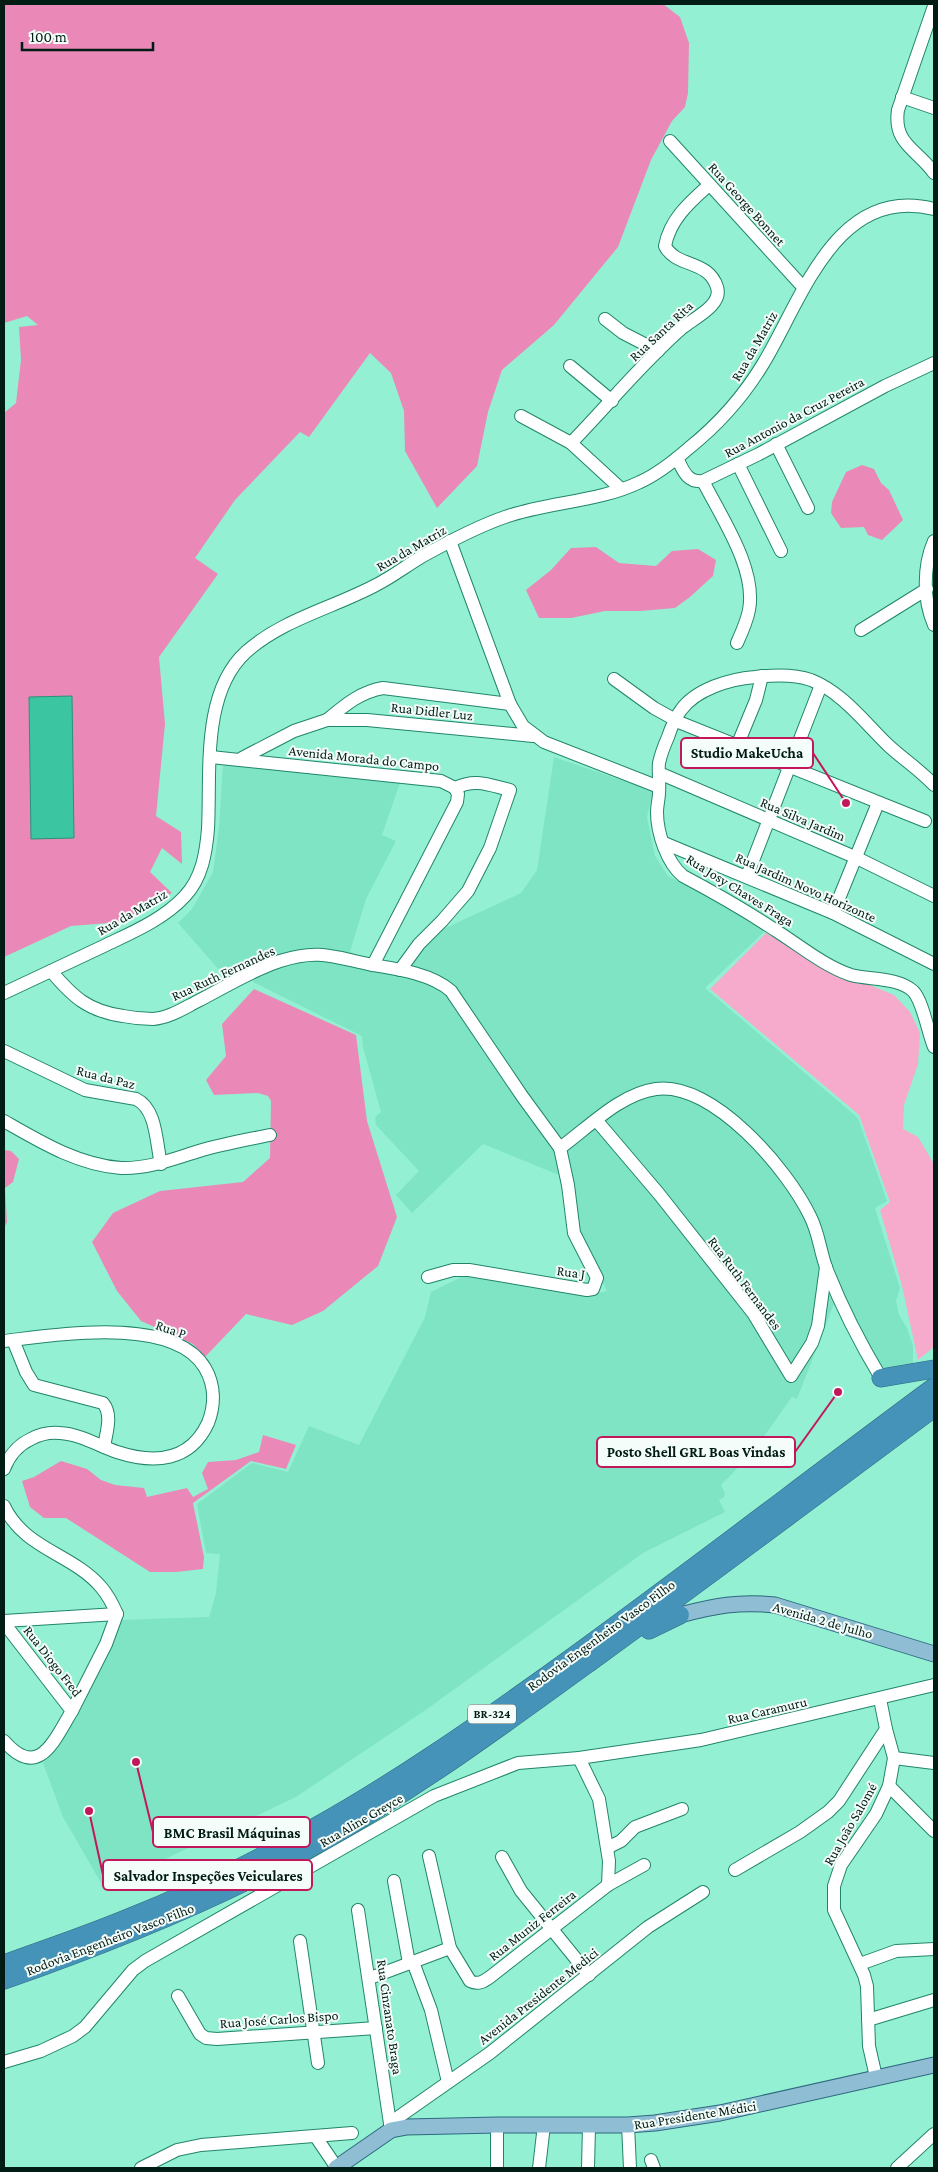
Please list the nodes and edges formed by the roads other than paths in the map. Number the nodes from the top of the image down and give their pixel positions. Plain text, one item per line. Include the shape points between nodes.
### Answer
1 (934, 6) edge
2 (902, 97) junction
3 (934, 108) edge
4 (670, 140) dead end
5 (934, 173) edge
6 (709, 185) junction
7 (934, 209) edge
8 (803, 287) junction
9 (604, 319) dead end
10 (658, 351) junction
11 (934, 363) edge
12 (570, 366) dead end
13 (612, 401) junction
14 (521, 416) dead end
15 (570, 443) junction
16 (776, 444) junction
17 (676, 458) junction
18 (738, 464) junction
19 (703, 481) junction
20 (621, 490) junction
21 (808, 508) dead end
22 (450, 541) junction
23 (934, 541) edge
24 (780, 551) dead end
25 (927, 589) junction
26 (934, 625) edge
27 (861, 630) dead end
28 (737, 643) dead end
29 (762, 676) junction
30 (614, 679) dead end
31 (821, 685) junction
32 (510, 704) junction
33 (327, 720) junction
34 (675, 720) junction
35 (533, 736) junction
36 (737, 746) junction
37 (211, 757) junction
38 (242, 758) junction
39 (789, 767) junction
40 (659, 773) junction
41 (934, 785) edge
42 (659, 787) junction
43 (455, 788) junction
44 (878, 803) junction
45 (768, 821) junction
46 (925, 821) dead end
47 (664, 843) junction
48 (857, 858) junction
49 (747, 876) junction
50 (934, 896) edge
51 (833, 913) junction
52 (373, 964) junction
53 (934, 964) edge
54 (400, 970) junction
55 (52, 971) junction
56 (4, 993) edge
57 (934, 1047) edge
58 (4, 1051) edge
59 (597, 1120) junction
60 (4, 1121) edge
61 (270, 1135) dead end
62 (560, 1148) junction
63 (161, 1164) junction
64 (826, 1267) junction
65 (428, 1277) dead end
66 (6, 1341) edge
67 (934, 1369) edge
68 (881, 1378) joint
69 (934, 1387) edge
70 (934, 1408) edge
71 (104, 1447) junction
72 (4, 1469) edge
73 (4, 1506) edge
74 (117, 1614) junction
75 (680, 1615) joint
76 (4, 1622) edge
77 (934, 1654) edge
78 (934, 1685) edge
79 (880, 1699) junction
80 (72, 1711) junction
81 (886, 1729) junction
82 (491, 1735) junction
83 (4, 1741) edge
84 (604, 1754) joint
85 (579, 1758) junction
86 (894, 1758) junction
87 (934, 1763) edge
88 (889, 1786) junction
89 (682, 1809) dead end
90 (934, 1831) edge
91 (607, 1848) junction
92 (430, 1856) dead end
93 (502, 1857) dead end
94 (644, 1865) dead end
95 (735, 1870) dead end
96 (394, 1881) dead end
97 (608, 1884) junction
98 (703, 1892) dead end
99 (358, 1910) dead end
100 (552, 1930) junction
101 (300, 1941) dead end
102 (450, 1948) junction
103 (934, 1949) edge
104 (411, 1963) junction
105 (4, 1964) edge
106 (860, 1964) junction
107 (589, 1975) junction
108 (370, 1978) junction
109 (4, 1980) edge
110 (178, 1996) dead end
111 (934, 2000) edge
112 (868, 2020) junction
113 (376, 2028) junction
114 (313, 2031) junction
115 (4, 2062) edge
116 (318, 2063) dead end
117 (934, 2066) edge
118 (876, 2078) junction
119 (448, 2082) junction
120 (497, 2125) junction
121 (544, 2125) junction
122 (628, 2125) junction
123 (390, 2126) junction
124 (589, 2126) junction
125 (352, 2133) dead end
126 (934, 2134) edge
127 (316, 2137) junction
128 (141, 2168) edge
129 (337, 2168) edge
130 (497, 2168) edge
131 (539, 2168) edge
132 (588, 2168) edge
133 (630, 2168) edge
134 (897, 2168) edge

1 - 2 street
2 - 3 street
2 - 5 street via 898,132
4 - 6 street, Rua George Bonnet
6 - 8 street, Rua George Bonnet
6 - 10 street, Rua Santa Rita via 682,211 665,246 674,257 711,274 719,293 713,304
7 - 8 street, Rua da Matriz via 906,205 875,212 856,224 830,249
8 - 17 street, Rua da Matriz via 766,360 741,398 708,432
9 - 10 street
10 - 13 street, Rua Santa Rita
11 - 16 street, Rua Antonio da Cruz Pereira
12 - 13 street
13 - 15 street, Rua Santa Rita
14 - 15 street
15 - 20 street
16 - 18 street, Rua Antonio da Cruz Pereira
16 - 21 street
17 - 19 street via 688,478
17 - 20 street, Rua da Matriz via 651,476
18 - 19 street, Rua Antonio da Cruz Pereira
18 - 24 street
19 - 28 street via 748,576 749,610
20 - 22 street, Rua da Matriz via 507,516
22 - 32 street
22 - 37 street, Rua da Matriz via 378,584 277,629 244,654 232,669 217,702
23 - 25 street via 927,563
25 - 26 street
25 - 27 street
29 - 31 street, Rua Josy Chaves Fraga via 794,677
29 - 34 street, Rua Josy Chaves Fraga via 730,682 702,693 681,709
29 - 36 street
30 - 34 street
31 - 39 street
31 - 41 street, Rua Josy Chaves Fraga
32 - 33 street, Rua Didler Luz via 383,688 358,696
32 - 35 street
33 - 35 street, Rua Didler Luz via 374,720
33 - 38 street, Rua Didler Luz via 294,731
34 - 36 street
34 - 40 street, Rua Josy Chaves Fraga via 663,749
35 - 42 street
36 - 39 street
37 - 38 street, Avenida Morada do Campo
37 - 55 street, Rua da Matriz via 206,846 202,865 188,894 147,924
38 - 43 street, Avenida Morada do Campo via 441,781
39 - 44 street
39 - 45 street
40 - 42 street, Rua Josy Chaves Fraga
40 - 45 street, Rua Silva Jardim
42 - 47 street, Rua Josy Chaves Fraga via 658,819
43 - 52 street via 457,802
43 - 54 street via 474,782 510,790 490,848 468,891 419,944
44 - 46 street
44 - 48 street
45 - 48 street, Rua Silva Jardim
45 - 49 street
47 - 49 street, Rua Jardim Novo Horizonte
47 - 57 street, Rua Josy Chaves Fraga via 671,864 683,876 739,906 830,965 849,974 909,988 918,1000
48 - 50 street, Rua Silva Jardim
48 - 51 street
49 - 51 street, Rua Jardim Novo Horizonte
51 - 53 street, Rua Jardim Novo Horizonte
52 - 54 street, Rua Ruth Fernandes
52 - 55 street, Rua Ruth Fernandes via 316,954 280,961 172,1014 154,1019 114,1015 82,1003
54 - 62 street, Rua Ruth Fernandes via 436,982 451,991
55 - 56 street, Rua da Matriz
58 - 63 street, Rua da Paz via 79,1087 143,1102 151,1115
59 - 62 street, Rua Ruth Fernandes
59 - 64 street, Rua Ruth Fernandes via 638,1094 656,1089 672,1089 721,1112 740,1126 777,1164 810,1214
59 - 64 street, Rua Ruth Fernandes via 752,1313 791,1376 812,1343 818,1326
60 - 63 street via 75,1157 120,1168
61 - 63 street via 199,1151
62 - 65 street, Rua J via 574,1233 597,1278 593,1289 469,1270 454,1270
64 - 68 street, Rua Ruth Fernandes via 846,1315
66 - 71 street via 34,1385 103,1403 109,1415
66 - 71 street, Rua P via 117,1332 169,1341 195,1355 209,1376 214,1401 206,1425 192,1445 181,1453 153,1460
67 - 68 highway
69 - 105 highway, Rodovia Engenheiro Vasco Filho / BR-324 via 589,1645 367,1797 217,1879 128,1919
70 - 82 highway, Rodovia Engenheiro Vasco Filho / BR-324
71 - 72 street, Rua P via 62,1433 47,1433 22,1443
73 - 74 street via 18,1529 87,1574 101,1587
74 - 76 street
74 - 80 street via 106,1644
75 - 77 main road, Avenida 2 de Julho via 729,1603 775,1605
75 - 82 highway via 651,1629 514,1727
76 - 80 street, Rua Diogo Fred
78 - 79 street, Rua Caramuru
79 - 81 street
79 - 84 street, Rua Caramuru via 702,1740
80 - 83 street, Rua Diogo Fred via 49,1748 36,1758 18,1754
81 - 86 street, Rua João Salomé
81 - 95 street via 839,1801 828,1812
82 - 109 highway, Rodovia Engenheiro Vasco Filho / BR-324 via 368,1815 224,1893 71,1957
84 - 85 street, Rua Aline Greyce
85 - 91 street via 599,1799
85 - 115 street, Rua Aline Greyce via 518,1763 434,1796 145,1961 73,2036 41,2051
86 - 87 street
86 - 88 street, Rua João Salomé
88 - 90 street
88 - 106 street, Rua João Salomé via 876,1814 841,1864 834,1886 834,1910
89 - 91 street via 635,1827 621,1842
91 - 97 street
92 - 102 street
93 - 100 street via 521,1891
94 - 97 street, Rua Muniz Ferreira
96 - 104 street
97 - 100 street, Rua Muniz Ferreira
98 - 107 street, Avenida Presidente Medici via 648,1927
99 - 108 street, Rua Cinzanato Braga
100 - 102 street, Rua Muniz Ferreira via 478,1983 470,1982
100 - 107 street
101 - 114 street
102 - 104 street
103 - 106 street via 896,1951
104 - 108 street
104 - 119 street via 434,2017
106 - 112 street, Rua João Salomé via 866,1986
107 - 119 street, Avenida Presidente Medici
108 - 113 street, Rua Cinzanato Braga
110 - 114 street, Rua José Carlos Bispo via 200,2034 206,2038
111 - 112 street
112 - 118 street, Rua João Salomé via 869,2046
113 - 114 street, Rua José Carlos Bispo
113 - 123 street, Rua Cinzanato Braga
114 - 116 street
117 - 118 main road, Rua Presidente Médici
118 - 122 main road, Rua Presidente Médici via 720,2113
119 - 123 street, Avenida Presidente Medici
120 - 121 main road, Rua Presidente Médici
120 - 123 main road, Rua Presidente Médici
120 - 130 street
121 - 124 main road, Rua Presidente Médici
121 - 131 street
122 - 124 main road, Rua Presidente Médici
122 - 133 street
123 - 129 main road
124 - 132 street
125 - 127 street
126 - 134 street
127 - 128 street via 201,2145 177,2150
127 - 129 street

